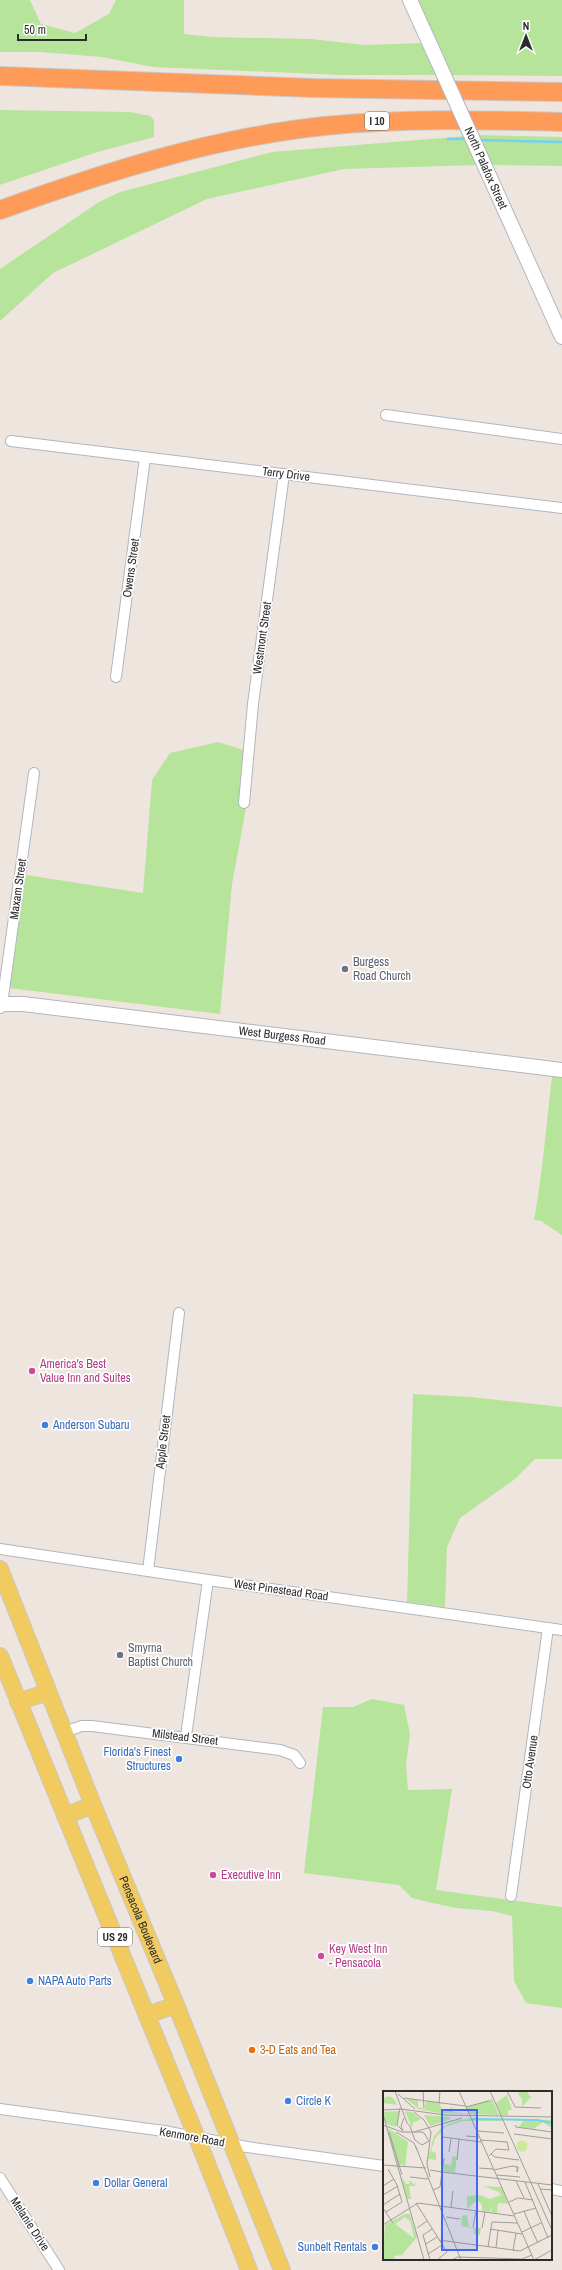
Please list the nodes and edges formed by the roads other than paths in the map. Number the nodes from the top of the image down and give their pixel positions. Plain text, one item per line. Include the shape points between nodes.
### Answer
1 (410, 0) edge
2 (0, 76) edge
3 (562, 92) edge
4 (562, 122) edge
5 (0, 210) edge
6 (562, 337) edge
7 (386, 415) dead end
8 (562, 439) edge
9 (11, 441) dead end
10 (146, 458) junction
11 (284, 474) junction
12 (562, 508) edge
13 (116, 677) dead end
14 (34, 774) dead end
15 (244, 803) dead end
16 (1, 1005) edge
17 (562, 1070) edge
18 (179, 1313) dead end
19 (0, 1548) edge
20 (0, 1569) edge
21 (148, 1571) junction
22 (208, 1580) junction
23 (548, 1628) junction
24 (562, 1630) edge
25 (0, 1656) edge
26 (48, 1692) junction
27 (18, 1702) junction
28 (64, 1732) junction
29 (186, 1736) junction
30 (300, 1763) dead end
31 (93, 1805) junction
32 (65, 1816) junction
33 (511, 1896) dead end
34 (176, 2005) junction
35 (147, 2015) junction
36 (0, 2109) edge
37 (197, 2138) junction
38 (230, 2144) junction
39 (383, 2166) edge
40 (1, 2183) edge
41 (552, 2189) edge
42 (562, 2191) edge
43 (59, 2270) edge
44 (249, 2270) edge
45 (282, 2270) edge

1 - 6 main road, North Palafox Street, bridge
2 - 3 highway via 306,88
4 - 5 highway, I 10 via 432,119 382,121 287,131 195,148 137,163
7 - 8 street
9 - 10 street, Terry Drive
10 - 11 street, Terry Drive
10 - 13 street, Owens Street
11 - 12 street, Terry Drive
11 - 15 street, Westmont Street via 253,704
14 - 16 street, Maxam Street
16 - 17 main road, West Burgess Road via 23,1004
18 - 21 street, Apple Street
19 - 21 street, West Pinestead Road
20 - 26 main road, Pensacola Boulevard / US 29
21 - 22 street, West Pinestead Road
22 - 23 street, West Pinestead Road
22 - 29 street
23 - 24 street, West Pinestead Road
23 - 33 street, Otto Avenue
25 - 27 main road, US 29
26 - 27 main road
26 - 28 main road, Pensacola Boulevard / US 29
27 - 32 main road, US 29
28 - 29 street, Milstead Street via 82,1726 92,1726
28 - 31 main road, Pensacola Boulevard / US 29
29 - 30 street, Milstead Street via 280,1750 294,1755
31 - 32 main road
31 - 34 main road, Pensacola Boulevard / US 29
32 - 35 main road, US 29
34 - 35 main road
34 - 38 main road, Pensacola Boulevard / US 29
35 - 37 main road, US 29
36 - 37 street, Kenmore Road via 164,2131
37 - 38 street, Kenmore Road
37 - 44 main road, US 29
38 - 39 street, Kenmore Road
38 - 45 main road, Pensacola Boulevard / US 29
40 - 43 street, Melanie Drive
41 - 42 street

